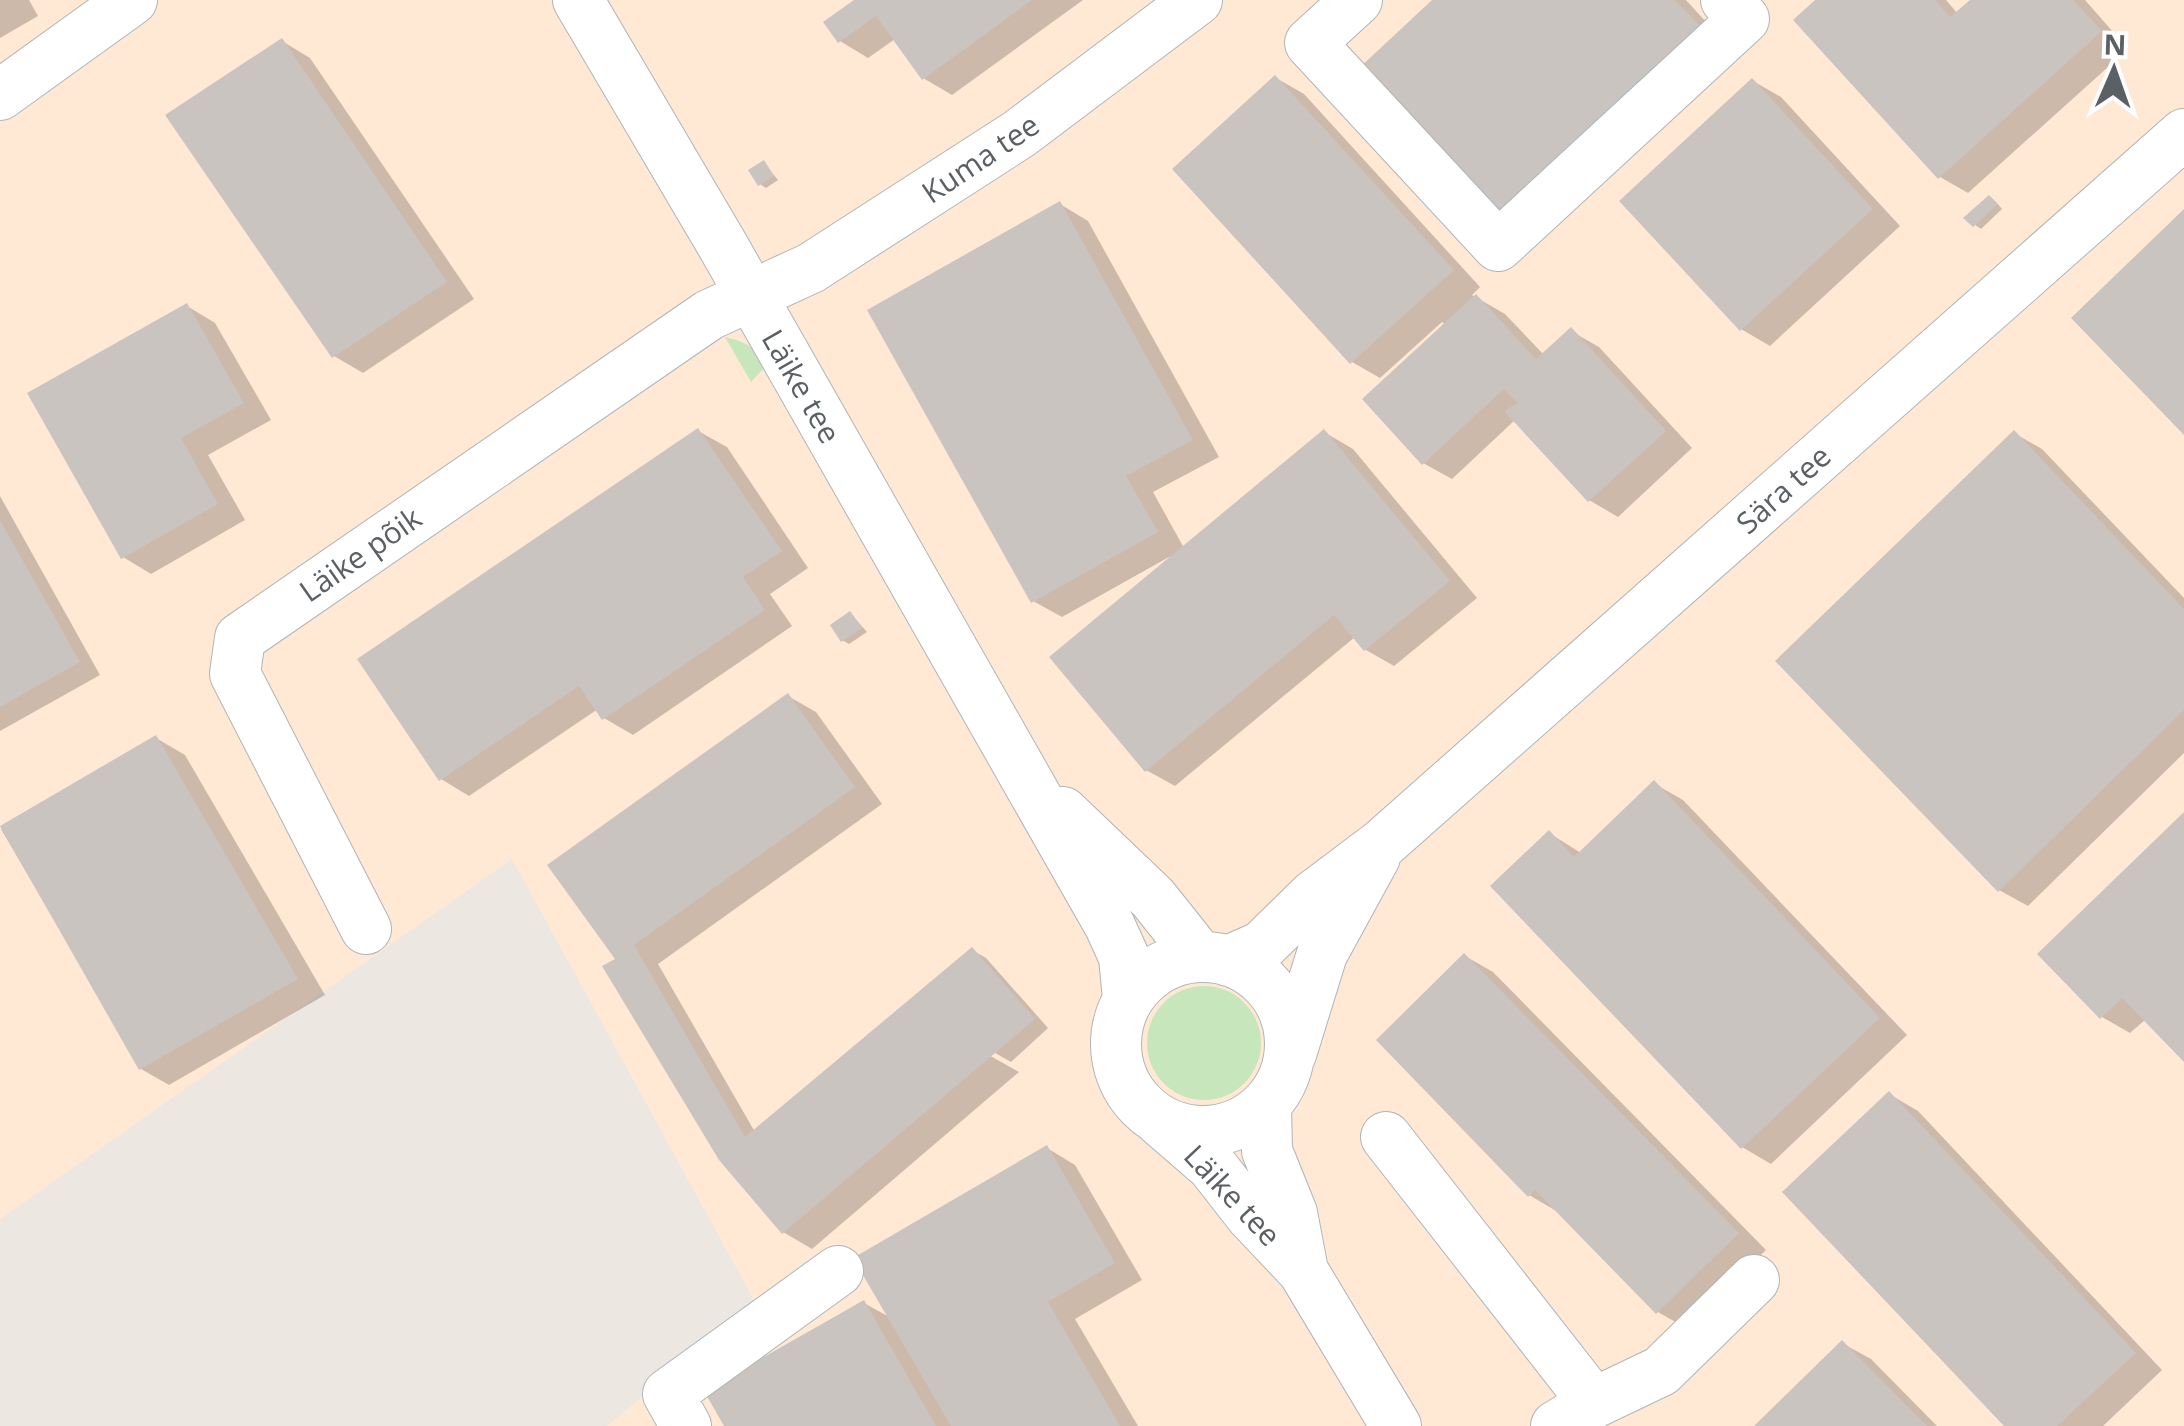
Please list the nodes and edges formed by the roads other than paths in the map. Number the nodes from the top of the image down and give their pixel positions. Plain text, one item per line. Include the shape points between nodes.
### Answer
1 (578, 0) edge
2 (1197, 0) edge
3 (1357, 0) edge
4 (1726, 0) edge
5 (109, 7) edge
6 (4, 83) edge
7 (2184, 134) edge
8 (752, 297) junction
9 (1024, 774) junction
10 (1382, 844) junction
11 (366, 929) dead end
12 (1214, 959) junction
13 (1128, 998) junction
14 (1277, 1086) junction
15 (1160, 1121) junction
16 (1386, 1137) dead end
17 (838, 1271) dead end
18 (1304, 1271) junction
19 (1754, 1280) dead end
20 (1575, 1414) edge
21 (686, 1426) edge
22 (1396, 1426) edge

1 - 8 street, Läike tee
2 - 8 street, Kuma tee via 1019,134 811,268
3 - 4 street via 1310,43 1498,246 1744,19
5 - 6 street
7 - 10 street, Sära tee
8 - 9 street, Läike tee
8 - 11 street, Läike põik via 709,315 240,638 235,674
9 - 12 street, Läike tee
9 - 13 street, Läike tee via 1110,926 1124,957
10 - 12 street, Sära tee via 1312,896 1262,946
10 - 14 street, Sära tee via 1322,954
12 - 13 street via 1172,962
12 - 14 street via 1252,972 1279,1003 1290,1041
13 - 15 street via 1118,1024 1122,1080
14 - 15 street via 1243,1122 1216,1131
14 - 18 street, Läike tee via 1267,1151 1292,1213
15 - 18 street, Läike tee via 1212,1166
16 - 20 street
17 - 21 street via 668,1394
18 - 22 street, Läike tee
19 - 20 street via 1661,1370

